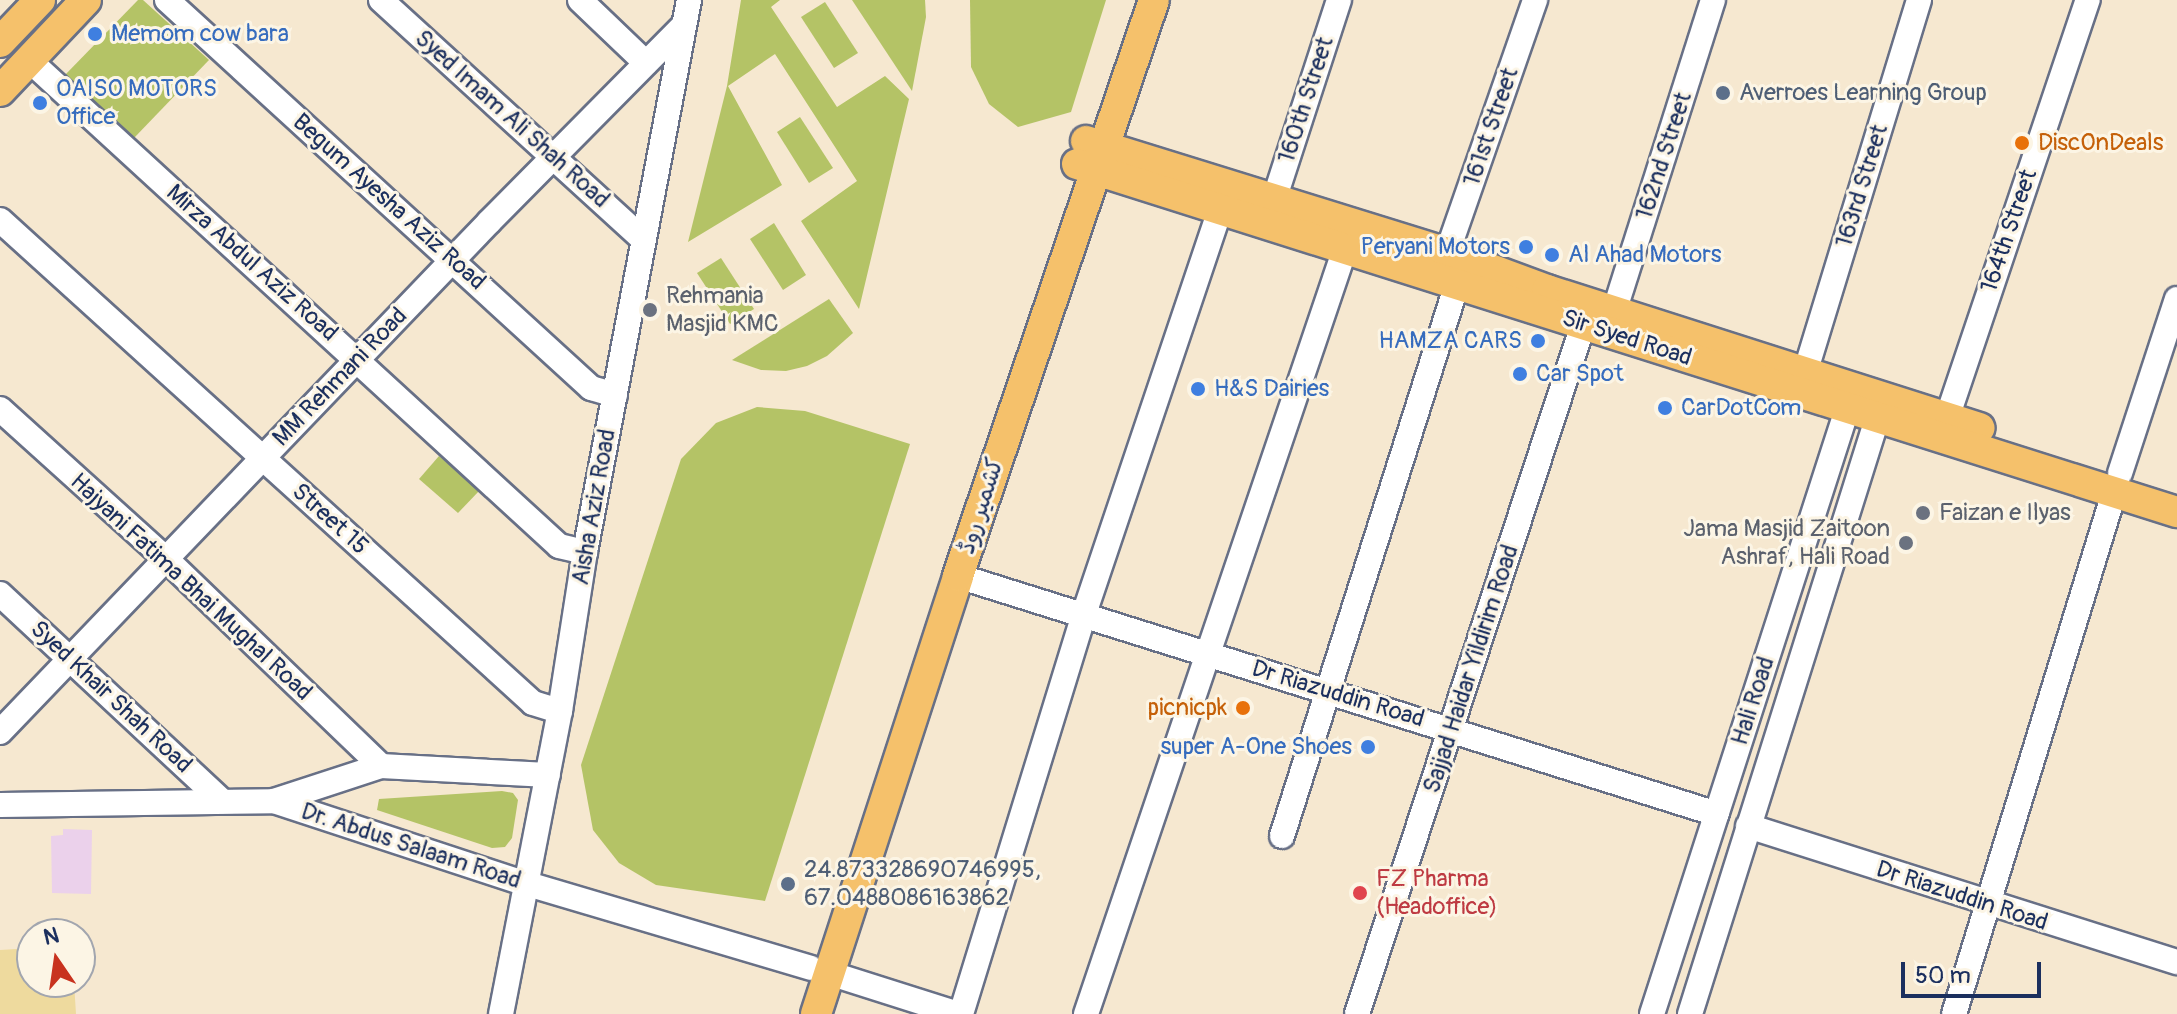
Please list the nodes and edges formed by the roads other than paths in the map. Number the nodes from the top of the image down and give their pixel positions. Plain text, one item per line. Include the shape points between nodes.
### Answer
1 (40, 0) edge
2 (86, 0) edge
3 (167, 0) edge
4 (381, 0) edge
5 (580, 0) edge
6 (689, 0) edge
7 (1133, 0) edge
8 (1154, 0) edge
9 (1339, 0) edge
10 (1535, 0) edge
11 (1713, 0) edge
12 (1919, 0) edge
13 (2088, 0) edge
14 (684, 25) junction
15 (0, 42) edge
16 (29, 60) junction
17 (646, 63) junction
18 (0, 91) edge
19 (1090, 155) junction
20 (554, 156) junction
21 (1274, 200) junction
22 (1220, 209) junction
23 (0, 220) edge
24 (1304, 223) junction
25 (643, 239) junction
26 (1345, 249) junction
27 (1447, 253) junction
28 (452, 260) junction
29 (1457, 284) junction
30 (2177, 299) edge
31 (1544, 300) junction
32 (1614, 312) junction
33 (1583, 325) junction
34 (358, 359) junction
35 (1805, 373) junction
36 (615, 395) junction
37 (1851, 398) junction
38 (1880, 408) junction
39 (0, 409) edge
40 (1947, 418) junction
41 (262, 458) junction
42 (2117, 483) junction
43 (2172, 500) edge
44 (585, 552) junction
45 (166, 559) junction
46 (958, 576) junction
47 (0, 594) edge
48 (1084, 614) junction
49 (1210, 654) junction
50 (70, 659) junction
51 (1328, 691) junction
52 (560, 711) junction
53 (1452, 728) junction
54 (0, 732) edge
55 (381, 766) junction
56 (548, 775) junction
57 (222, 801) junction
58 (274, 801) junction
59 (0, 805) edge
60 (1716, 818) junction
61 (1747, 829) junction
62 (1282, 836) dead end
63 (524, 883) junction
64 (1988, 905) junction
65 (2177, 962) edge
66 (820, 971) junction
67 (501, 1014) edge
68 (796, 1014) edge
69 (816, 1014) edge
70 (960, 1014) edge
71 (1086, 1014) edge
72 (1357, 1014) edge
73 (1652, 1014) edge
74 (1690, 1014) edge
75 (1954, 1014) edge

1 - 15 main road
2 - 16 main road
3 - 28 street, Begum Ayesha Aziz Road
4 - 20 street, Syed Imam Ali Shah Road
5 - 17 street
6 - 14 street, Aisha Aziz Road
7 - 19 main road, کشمیر روڈ
8 - 19 main road, کشمیر روڈ
9 - 21 street, 160th Street
10 - 27 street, 161st Street
11 - 32 street, 162nd Street
12 - 35 street, 163rd Street
13 - 40 street, 164th Street
14 - 17 street, MM Rehmani Road
14 - 25 street, Aisha Aziz Road
16 - 18 main road
16 - 34 street, Mirza Abdul Aziz Road
17 - 20 street, MM Rehmani Road
19 - 21 main road, Sir Syed Road
19 - 22 main road, Sir Syed Road
19 - 46 main road, کشمیر روڈ
19 - 66 main road, کشمیر روڈ
20 - 25 street, Syed Imam Ali Shah Road
20 - 28 street, MM Rehmani Road
21 - 24 main road, Sir Syed Road
22 - 24 main road, Sir Syed Road
22 - 48 street
23 - 41 street, Street 15
24 - 26 main road, Sir Syed Road
24 - 27 main road, Sir Syed Road
25 - 36 street, Aisha Aziz Road
26 - 29 main road, Sir Syed Road
26 - 49 street
27 - 31 main road, Sir Syed Road
28 - 34 street, MM Rehmani Road
28 - 36 street, Begum Ayesha Aziz Road via 591,388
29 - 31 main road, Sir Syed Road
29 - 51 street
30 - 42 street
31 - 32 main road, Sir Syed Road
31 - 33 main road, Sir Syed Road
32 - 35 main road, Sir Syed Road
33 - 37 main road, Sir Syed Road
33 - 53 street, Sajjad Haidar Yildirim Road
34 - 41 street, MM Rehmani Road
34 - 44 street, Mirza Abdul Aziz Road via 559,546
35 - 37 main road, Sir Syed Road
36 - 44 street, Aisha Aziz Road
37 - 38 main road, Sir Syed Road
37 - 60 street, Hali Road
38 - 40 main road, Sir Syed Road
38 - 42 main road, Sir Syed Road
38 - 61 street, Hali Road
39 - 45 street, Hajyani Fatima Bhai Mughal Road
40 - 42 main road, Sir Syed Road
41 - 45 street, MM Rehmani Road
41 - 52 street, Street 15 via 533,703
42 - 43 main road, Sir Syed Road
42 - 64 street
44 - 52 street, Aisha Aziz Road
45 - 50 street, MM Rehmani Road
45 - 55 street, Hajyani Fatima Bhai Mughal Road
46 - 48 street, Dr Riazuddin Road
46 - 66 main road, کشمیر روڈ
47 - 50 street, Syed Khair Shah Road
48 - 49 street, Dr Riazuddin Road
48 - 70 street
49 - 51 street, Dr Riazuddin Road
49 - 71 street
50 - 54 street, MM Rehmani Road
50 - 57 street, Syed Khair Shah Road
51 - 53 street, Dr Riazuddin Road
51 - 62 street
52 - 56 street, Aisha Aziz Road
53 - 60 street, Dr Riazuddin Road
53 - 72 street, Sajjad Haidar Yildirim Road
55 - 56 street
55 - 58 street
56 - 63 street, Aisha Aziz Road
57 - 58 street, Dr. Abdus Salaam Road
57 - 59 street, Dr. Abdus Salaam Road
58 - 63 street, Dr. Abdus Salaam Road
60 - 61 street
60 - 61 street
60 - 73 street, Hali Road
61 - 64 street, Dr Riazuddin Road
61 - 74 street, Hali Road
63 - 66 street, Dr. Abdus Salaam Road
63 - 67 street, Aisha Aziz Road
64 - 65 street, Dr Riazuddin Road
64 - 75 street
66 - 68 main road, کشمیر روڈ
66 - 69 main road, کشمیر روڈ
66 - 70 street, Dr. Abdus Salaam Road

